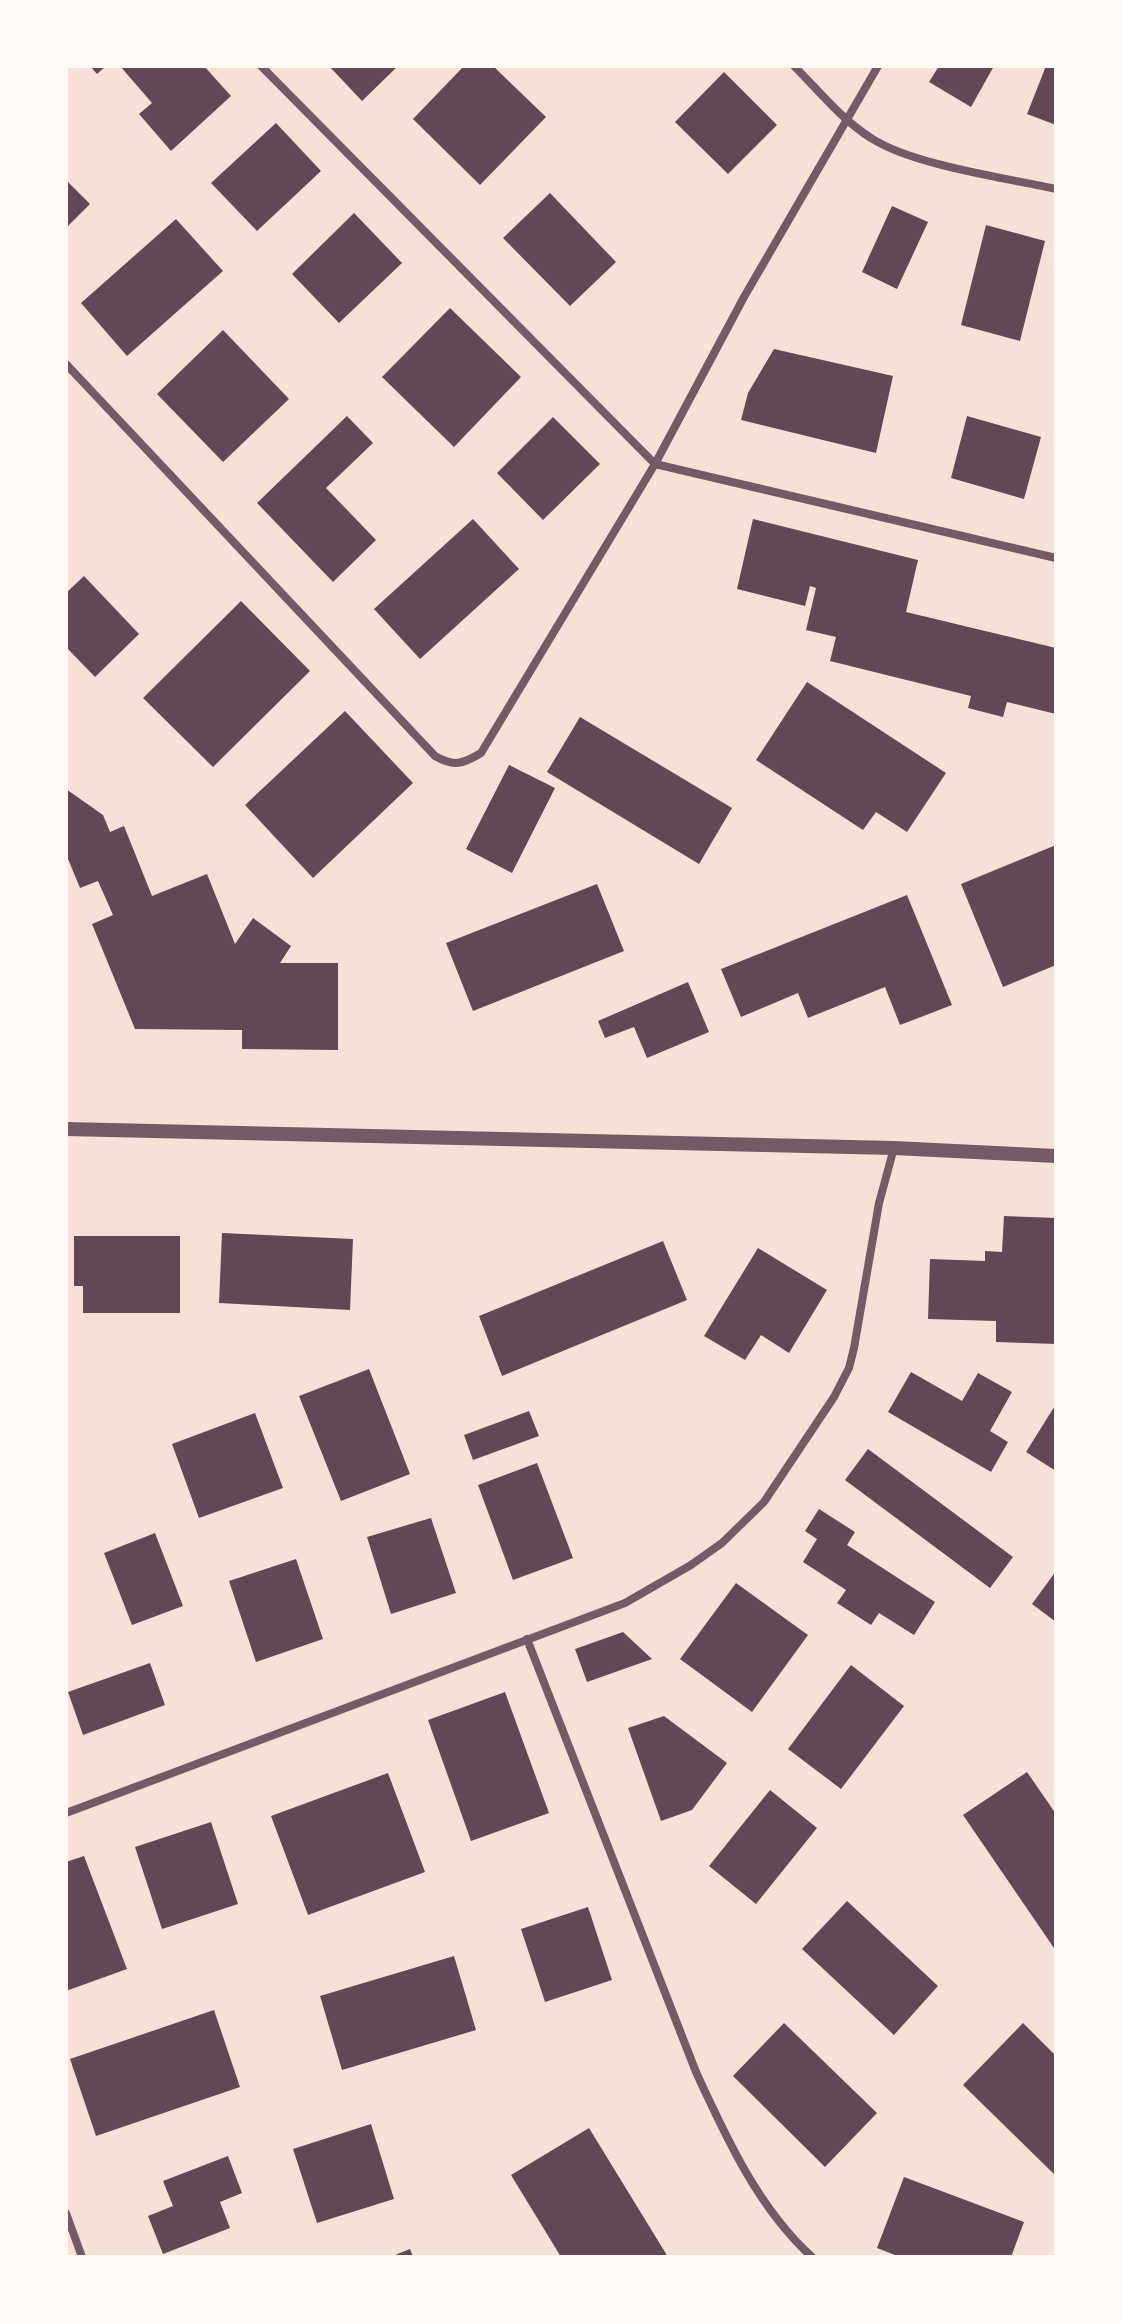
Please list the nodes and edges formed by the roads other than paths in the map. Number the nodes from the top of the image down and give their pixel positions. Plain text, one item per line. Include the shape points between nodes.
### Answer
1 (261, 66) edge
2 (794, 66) edge
3 (878, 66) edge
4 (847, 119) junction
5 (1056, 189) edge
6 (66, 364) edge
7 (655, 464) junction
8 (1056, 558) edge
9 (66, 1129) edge
10 (894, 1148) junction
11 (1056, 1156) edge
12 (527, 1639) junction
13 (66, 1813) edge
14 (66, 2213) edge
15 (82, 2257) edge
16 (812, 2257) edge

1 - 7 street
2 - 4 street
3 - 4 street
4 - 5 street via 871,139 899,151
4 - 7 street
6 - 7 street via 435,756 448,763 466,763 481,753
7 - 8 street
9 - 10 street
10 - 11 street
10 - 12 street via 849,1368 764,1502 722,1543 678,1573 625,1603
12 - 13 street
12 - 16 street via 708,2097 764,2200
14 - 15 street

